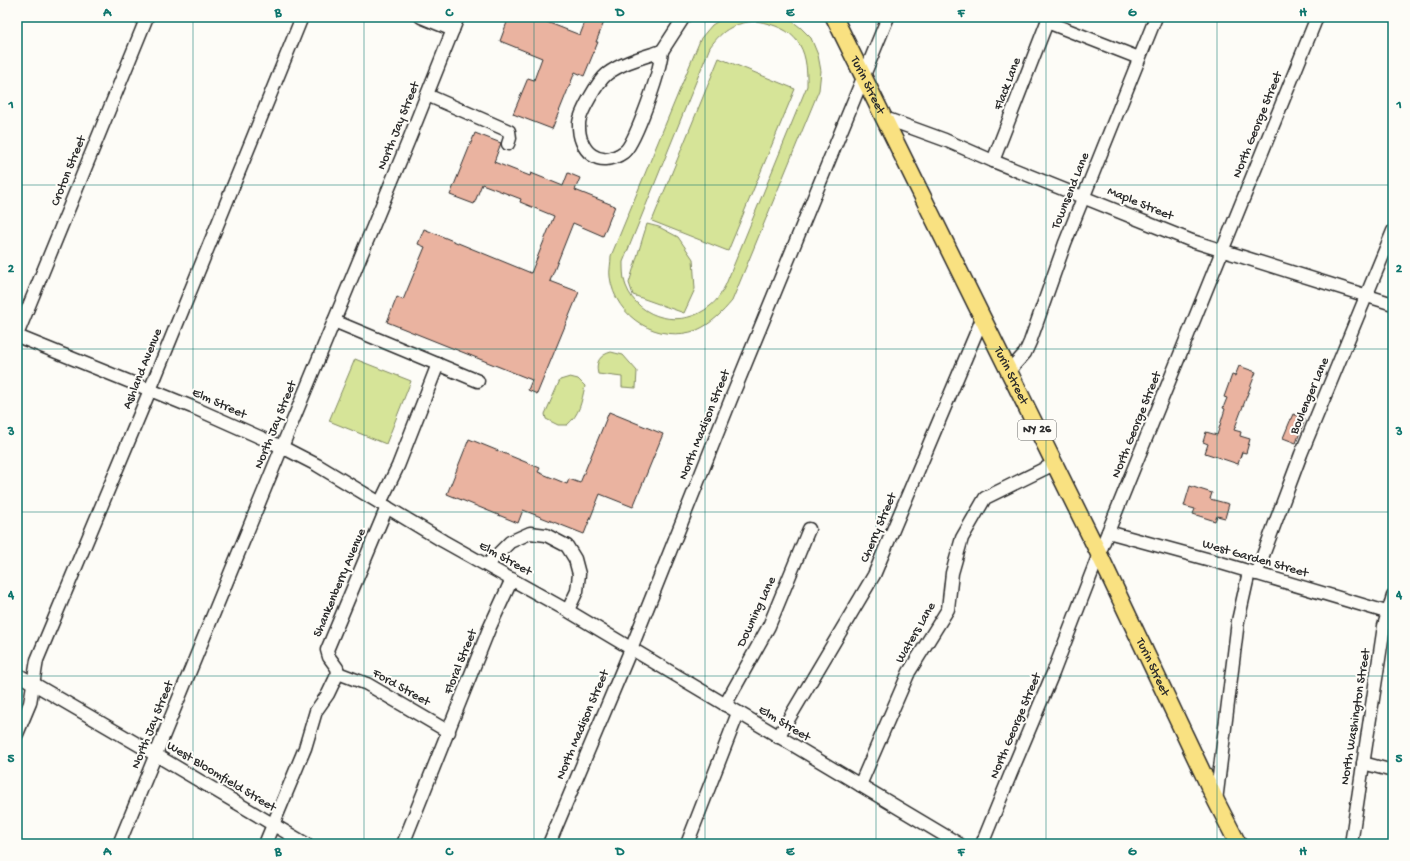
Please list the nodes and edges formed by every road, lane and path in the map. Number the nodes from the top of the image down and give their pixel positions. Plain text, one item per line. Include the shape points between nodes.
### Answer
1 (147, 17) edge
2 (302, 17) edge
3 (421, 17) edge
4 (458, 17) edge
5 (684, 17) edge
6 (834, 17) edge
7 (888, 17) edge
8 (1156, 17) edge
9 (1317, 17) edge
10 (1048, 20) edge
11 (453, 30) junction
12 (662, 51) junction
13 (1139, 58) junction
14 (864, 79) junction
15 (427, 95) junction
16 (882, 117) junction
17 (508, 144) dead end
18 (993, 161) junction
19 (1084, 197) junction
20 (1393, 231) edge
21 (1223, 251) junction
22 (1367, 296) junction
23 (1393, 304) edge
24 (982, 319) junction
25 (334, 321) junction
26 (17, 336) edge
27 (438, 364) junction
28 (1008, 372) junction
29 (478, 381) dead end
30 (150, 390) junction
31 (282, 447) junction
32 (1054, 464) junction
33 (384, 505) junction
34 (808, 529) dead end
35 (1108, 532) junction
36 (1099, 554) junction
37 (486, 565) junction
38 (1252, 573) junction
39 (512, 579) junction
40 (1393, 596) edge
41 (568, 610) junction
42 (1390, 614) edge
43 (631, 649) junction
44 (338, 673) junction
45 (17, 674) edge
46 (33, 683) junction
47 (725, 705) junction
48 (738, 713) junction
49 (449, 732) junction
50 (17, 734) edge
51 (778, 736) junction
52 (156, 755) junction
53 (1363, 763) junction
54 (1393, 771) edge
55 (860, 785) junction
56 (1216, 801) junction
57 (273, 825) junction
58 (120, 844) edge
59 (265, 844) edge
60 (306, 844) edge
61 (403, 844) edge
62 (549, 844) edge
63 (687, 844) edge
64 (959, 844) edge
65 (982, 844) edge
66 (1238, 844) edge
67 (1352, 844) edge

1 - 26 street, Croton Street
2 - 30 street, Ashland Avenue
3 - 11 street
4 - 11 street, North Jay Street
5 - 12 street
6 - 14 main road, Turin Street / NY 26
7 - 14 street, North Madison Street
8 - 13 street, Townsend Lane
9 - 21 street, North George Street
10 - 13 street
10 - 18 street, Flack Lane
11 - 15 street, North Jay Street
12 - 12 street via 629,62 606,75 595,88 579,122 583,144 597,159 608,159 624,153 629,148 657,75
13 - 19 street, Townsend Lane
14 - 16 main road, Turin Street / NY 26
14 - 43 street, North Madison Street via 731,399
15 - 17 street via 509,131
15 - 25 street, North Jay Street
16 - 18 street, Maple Street
16 - 24 main road, Turin Street / NY 26
18 - 19 street, Maple Street
19 - 21 street, Maple Street
19 - 28 street, Townsend Lane via 1030,342 1025,353
20 - 22 street, Boulenger Lane
21 - 22 street, Maple Street
21 - 35 street, North George Street
22 - 23 street, Maple Street
22 - 38 street, Boulenger Lane
24 - 28 main road, Turin Street / NY 26
24 - 51 street, Cherry Street via 874,575
25 - 27 street
25 - 31 street, North Jay Street
26 - 30 street, Elm Street
27 - 29 street
27 - 33 street, Shankenberry Avenue
28 - 32 main road, Turin Street / NY 26
30 - 31 street, Elm Street
30 - 46 street, Ashland Avenue via 37,660
31 - 33 street, Elm Street
31 - 52 street, North Jay Street
32 - 36 main road, Turin Street / NY 26
32 - 55 street, Waters Lane via 985,498 962,538 952,573 948,609 909,672
33 - 37 street, Elm Street
33 - 44 street, Shankenberry Avenue via 327,650
34 - 47 street, Downing Lane via 769,626
35 - 36 street, North George Street
35 - 38 street, West Garden Street
36 - 56 main road, Turin Street / NY 26
36 - 65 street, North George Street
37 - 39 street, Elm Street
37 - 41 street via 510,542 530,533 546,535 567,546 575,559 579,574 577,591
38 - 42 street, West Garden Street
38 - 56 street, Boulenger Lane via 1238,621
39 - 41 street, Elm Street
39 - 49 street, Floral Street via 489,629
40 - 42 street, North Washington Street
41 - 43 street, Elm Street
42 - 53 street, North Washington Street via 1384,626
43 - 47 street, Elm Street
43 - 62 street, North Madison Street
44 - 49 street, Ford Street via 367,684
44 - 57 street via 316,711 305,748
45 - 46 street, West Bloomfield Street
46 - 50 street, Ashland Avenue via 30,703
46 - 52 street, West Bloomfield Street
47 - 48 street, Elm Street
48 - 51 street, Elm Street
48 - 63 street
49 - 61 street, Floral Street
51 - 55 street, Elm Street
52 - 57 street, West Bloomfield Street
52 - 58 street, North Jay Street
53 - 54 street
53 - 67 street, North Washington Street
55 - 64 street, Elm Street
56 - 66 main road, Turin Street / NY 26
57 - 59 street
57 - 60 street, West Bloomfield Street

